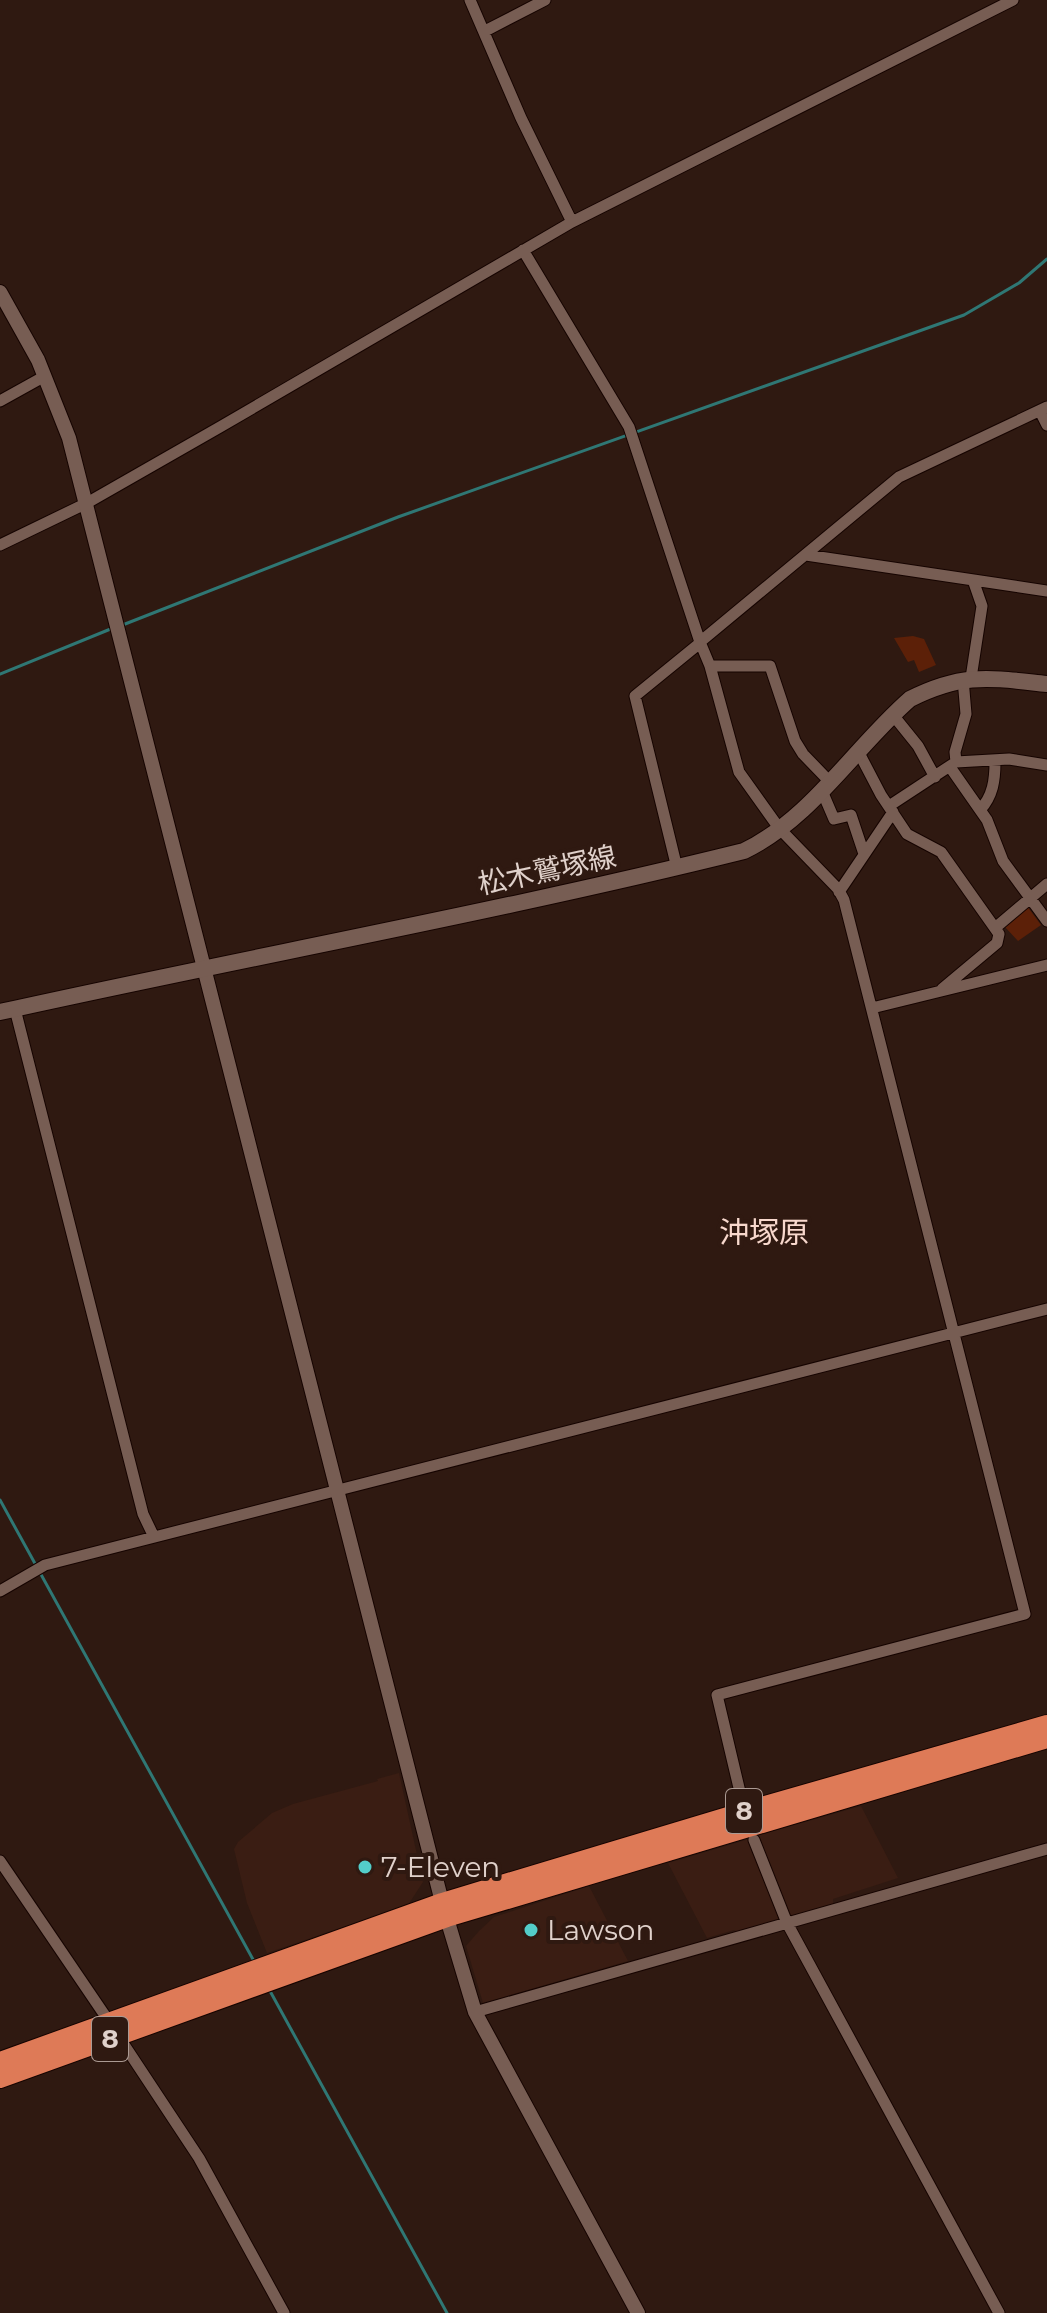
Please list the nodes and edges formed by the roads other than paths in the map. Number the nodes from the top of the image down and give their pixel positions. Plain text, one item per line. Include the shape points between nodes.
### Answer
1 (470, 0) edge
2 (545, 0) edge
3 (1013, 0) edge
4 (485, 31) junction
5 (572, 222) junction
6 (523, 250) junction
7 (0, 292) edge
8 (45, 376) junction
9 (0, 401) edge
10 (1044, 409) edge
11 (1047, 425) edge
12 (87, 503) junction
13 (0, 545) edge
14 (806, 555) junction
15 (973, 580) junction
16 (1047, 591) edge
17 (700, 642) junction
18 (710, 666) junction
19 (967, 679) junction
20 (1047, 684) edge
21 (893, 715) junction
22 (858, 751) junction
23 (995, 762) junction
24 (953, 764) junction
25 (1047, 765) edge
26 (935, 777) junction
27 (826, 787) junction
28 (891, 809) junction
29 (980, 810) junction
30 (779, 828) junction
31 (864, 854) junction
32 (677, 868) junction
33 (1047, 884) edge
34 (839, 892) junction
35 (1031, 898) junction
36 (1047, 921) edge
37 (995, 928) junction
38 (1047, 965) edge
39 (205, 967) junction
40 (942, 989) junction
41 (872, 1008) junction
42 (7, 1010) edge
43 (1047, 1309) edge
44 (954, 1333) junction
45 (336, 1490) junction
46 (154, 1537) junction
47 (0, 1591) edge
48 (1047, 1724) edge
49 (1047, 1739) edge
50 (740, 1792) dead end
51 (754, 1840) dead end
52 (1047, 1849) edge
53 (0, 1861) edge
54 (444, 1910) junction
55 (787, 1923) junction
56 (218, 1992) junction
57 (475, 2012) junction
58 (108, 2020) junction
59 (119, 2037) junction
60 (0, 2060) edge
61 (0, 2082) edge
62 (284, 2313) edge
63 (638, 2313) edge
64 (999, 2313) edge

1 - 4 street
2 - 4 street
3 - 5 street
4 - 5 street
5 - 6 street
6 - 12 street
6 - 17 street via 629,427
7 - 8 street
8 - 9 street
8 - 12 street
10 - 11 street
10 - 14 street via 899,477
12 - 13 street
12 - 39 street
14 - 15 street
14 - 17 street
15 - 16 street
15 - 19 street via 982,606
17 - 18 street
17 - 32 street via 635,696
18 - 27 street via 770,666 795,741
18 - 30 street via 739,772
19 - 20 main road, 松木鷲塚線
19 - 21 main road, 松木鷲塚線 via 910,699
19 - 24 street via 966,714
21 - 22 main road, 松木鷲塚線
21 - 26 street
22 - 27 main road, 松木鷲塚線
22 - 28 street
23 - 24 street
23 - 25 street
23 - 29 street via 995,782
24 - 26 street
24 - 29 street
26 - 28 street
27 - 30 main road, 松木鷲塚線
27 - 31 street via 834,819 851,815
28 - 31 street
28 - 37 street via 907,834 941,852
29 - 35 street via 1003,861
30 - 32 main road, 松木鷲塚線 via 744,851
30 - 34 street
31 - 34 street
32 - 39 main road, 松木鷲塚線
33 - 35 street
34 - 41 street
35 - 36 street
35 - 37 street
37 - 40 street via 997,943
38 - 40 street
39 - 42 main road, 松木鷲塚線
39 - 45 street
40 - 41 street
41 - 44 street
42 - 46 street via 143,1514
43 - 44 street
44 - 45 street
44 - 50 street via 1025,1614 717,1695
45 - 46 street
45 - 54 street
46 - 47 street via 45,1565
48 - 54 highway, 8 via 734,1814
49 - 54 highway, 8
51 - 55 street
52 - 55 street
53 - 58 street
54 - 56 highway, 8
54 - 57 street
55 - 57 street
55 - 64 street
56 - 58 highway, 8
56 - 59 highway, 8
57 - 63 street
58 - 60 highway, 8
59 - 61 highway, 8
59 - 62 street via 199,2158

